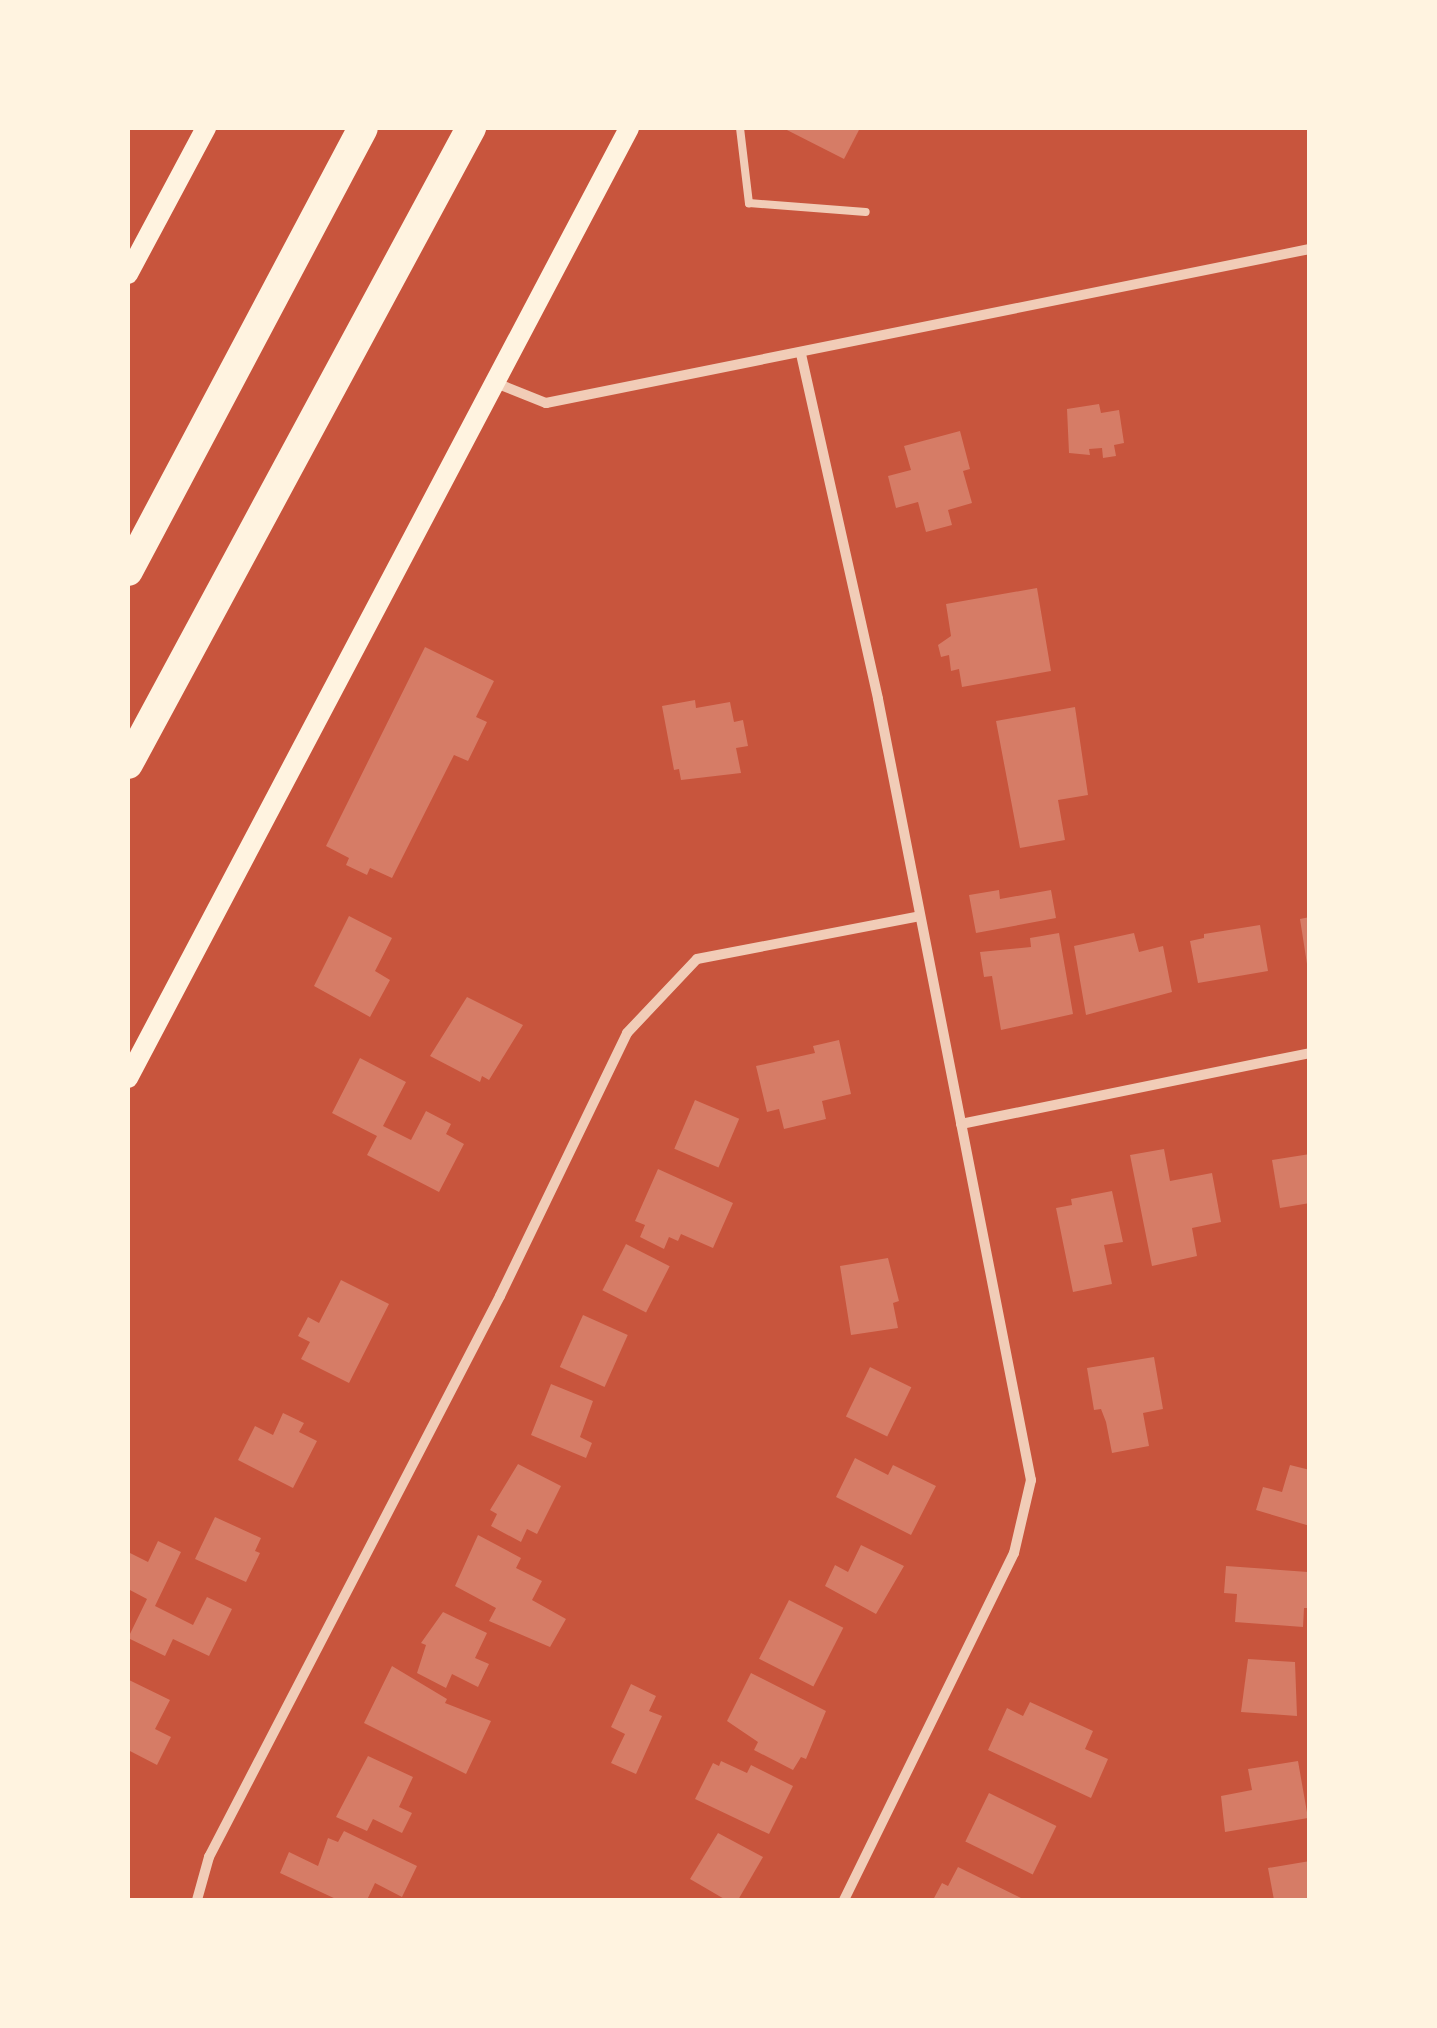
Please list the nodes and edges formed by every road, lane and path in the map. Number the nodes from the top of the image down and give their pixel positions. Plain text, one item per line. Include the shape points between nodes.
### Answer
1 (206, 128) edge
2 (363, 128) edge
3 (471, 128) edge
4 (629, 128) edge
5 (740, 128) edge
6 (866, 212) dead end
7 (1310, 249) edge
8 (128, 274) edge
9 (801, 354) junction
10 (496, 383) junction
11 (128, 570) edge
12 (128, 764) edge
13 (920, 916) junction
14 (1310, 1053) edge
15 (128, 1078) edge
16 (960, 1124) junction
17 (197, 1900) edge
18 (844, 1900) edge

1 - 8 main road
2 - 11 highway
3 - 12 highway
4 - 10 main road
5 - 6 lane via 749,202
7 - 9 street
9 - 10 street via 546,403
9 - 13 street
10 - 15 main road
13 - 16 street
13 - 17 street via 697,958 627,1032 500,1296 209,1857
14 - 16 street
16 - 18 street via 1031,1480 1014,1553

